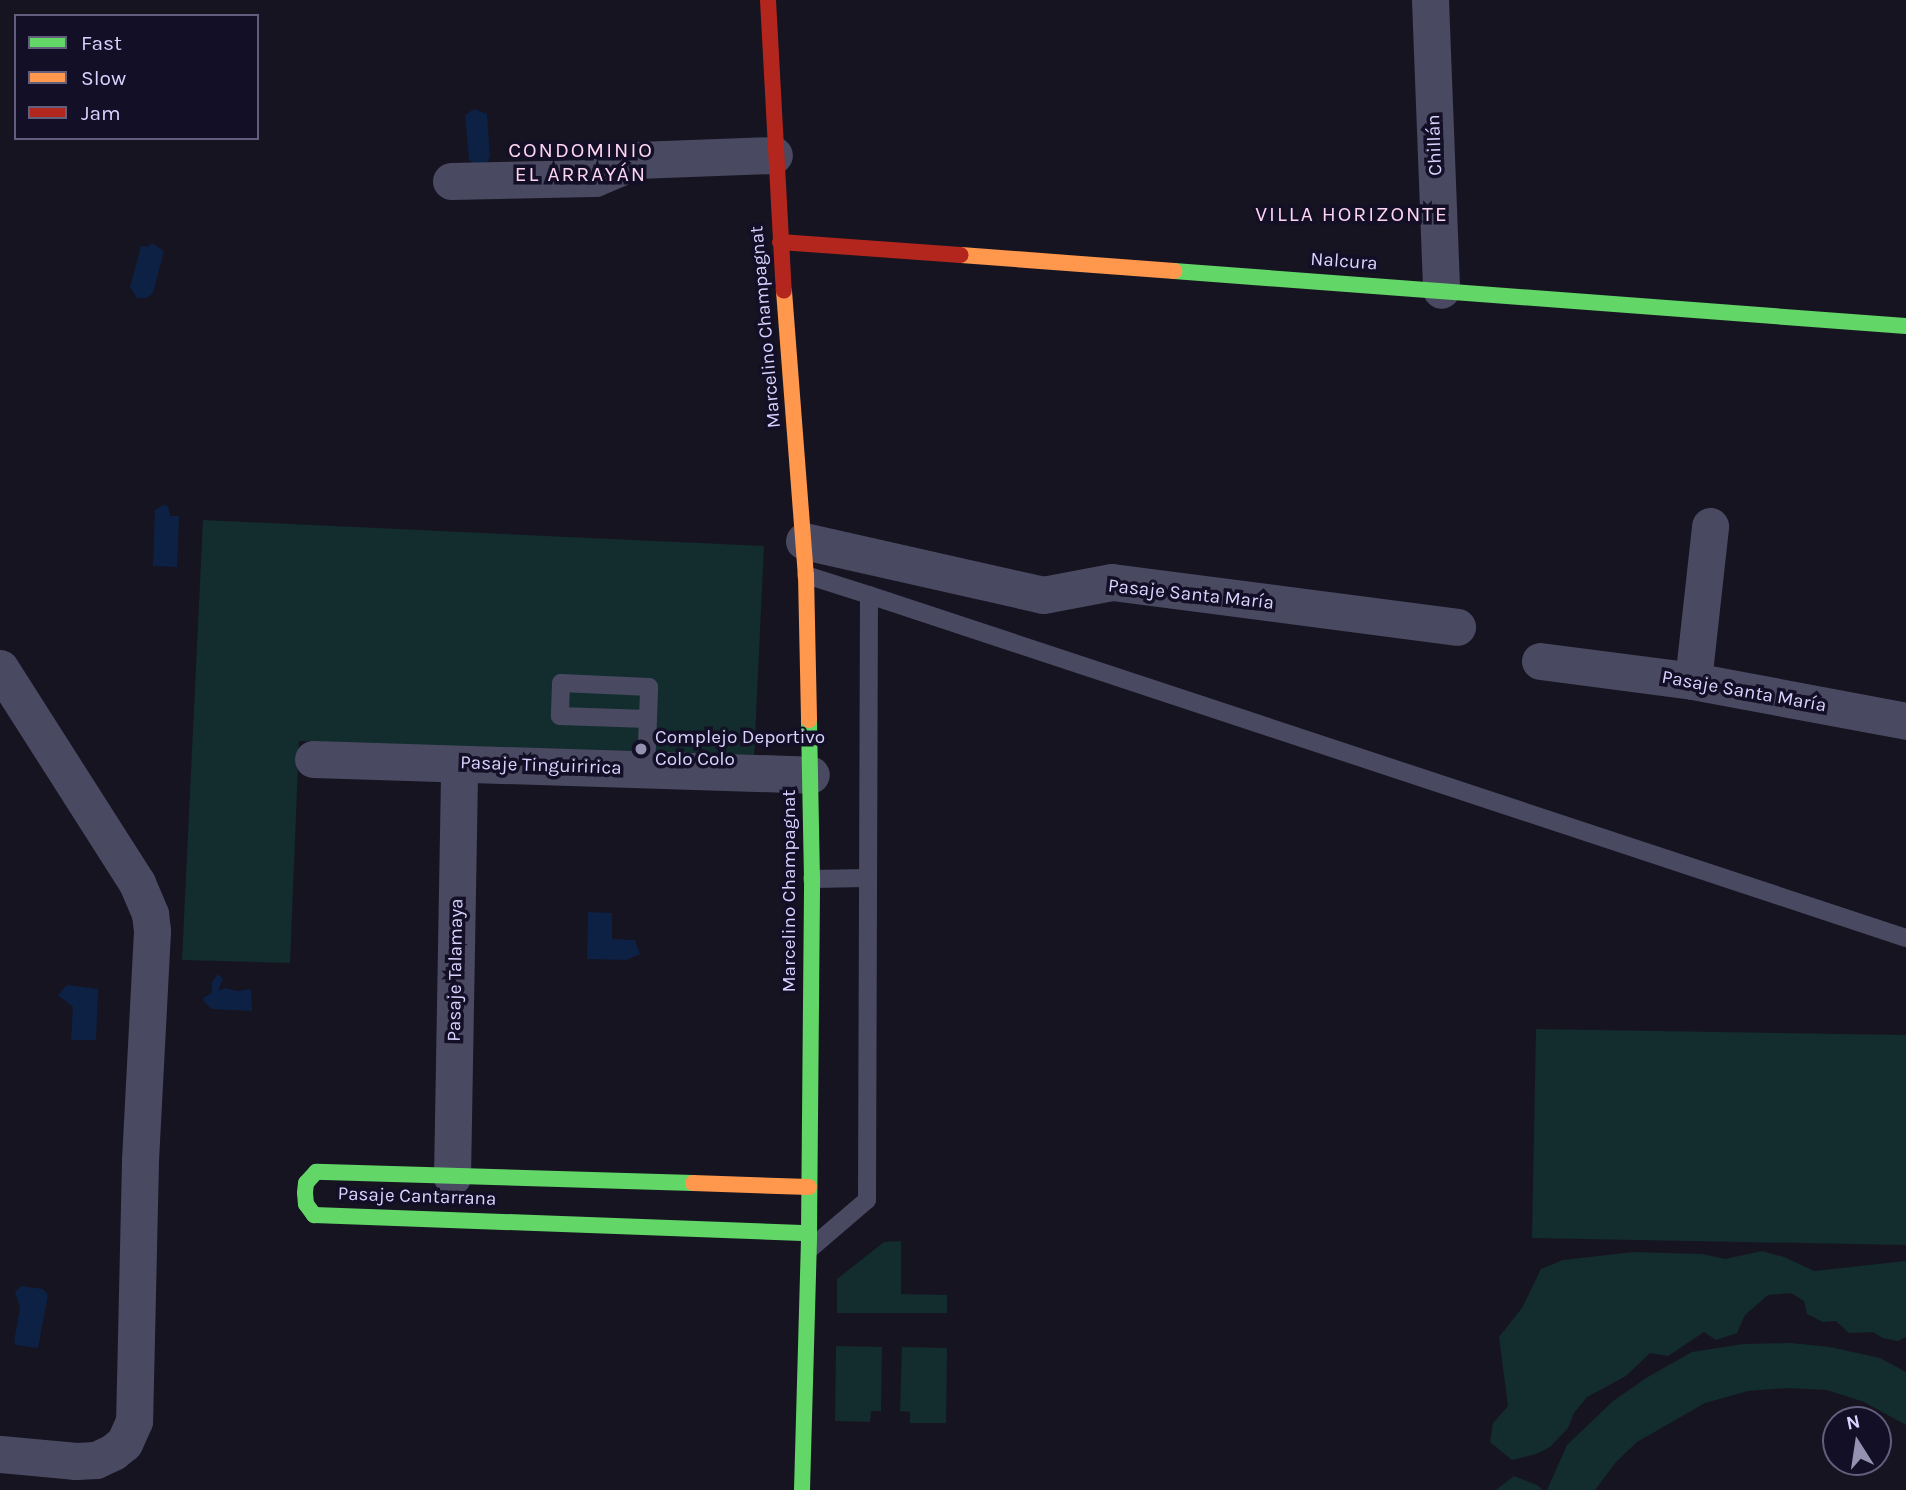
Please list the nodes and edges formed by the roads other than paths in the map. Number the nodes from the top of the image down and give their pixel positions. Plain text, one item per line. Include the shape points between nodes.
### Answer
1 (768, 0) edge
2 (1430, 0) edge
3 (774, 155) junction
4 (450, 181) dead end
5 (780, 242) junction
6 (1441, 290) junction
7 (1906, 326) edge
8 (1710, 526) dead end
9 (805, 558) junction
10 (869, 595) junction
11 (1457, 627) dead end
12 (1540, 661) dead end
13 (0, 668) edge
14 (1693, 681) junction
15 (648, 719) junction
16 (1906, 722) edge
17 (313, 759) dead end
18 (459, 764) junction
19 (646, 770) junction
20 (811, 775) junction
21 (867, 878) junction
22 (812, 879) junction
23 (1906, 938) edge
24 (452, 1177) junction
25 (809, 1186) junction
26 (809, 1241) junction
27 (0, 1454) edge
28 (802, 1490) edge

1 - 3 street, Marcelino Champagnat
2 - 6 street, Chillán
3 - 4 street via 636,160 595,178
3 - 5 street, Marcelino Champagnat
5 - 6 street, Nalcura
5 - 9 street, Marcelino Champagnat
6 - 7 street, Nalcura
8 - 14 street
9 - 10 lane
9 - 11 street, Pasaje Santa María via 1043,595 1112,582
9 - 20 street, Marcelino Champagnat
10 - 21 lane
10 - 23 lane
12 - 14 street, Pasaje Santa María
13 - 27 street via 137,883 152,931 140,1161 134,1421 124,1443 96,1460
14 - 16 street, Pasaje Santa María
15 - 15 lane via 649,687 561,683 560,716
15 - 19 lane
17 - 18 street, Pasaje Tinguiririca
18 - 19 street, Pasaje Tinguiririca
18 - 24 street, Pasaje Talamaya
19 - 20 street, Pasaje Tinguiririca
20 - 22 street, Marcelino Champagnat
21 - 22 lane
21 - 26 lane via 867,1200
22 - 25 street, Marcelino Champagnat
24 - 25 street, Pasaje Cantarrana
24 - 26 street, Pasaje Cantarrana via 316,1172 306,1183 306,1204 314,1214
25 - 26 street, Marcelino Champagnat
26 - 28 street, Marcelino Champagnat

